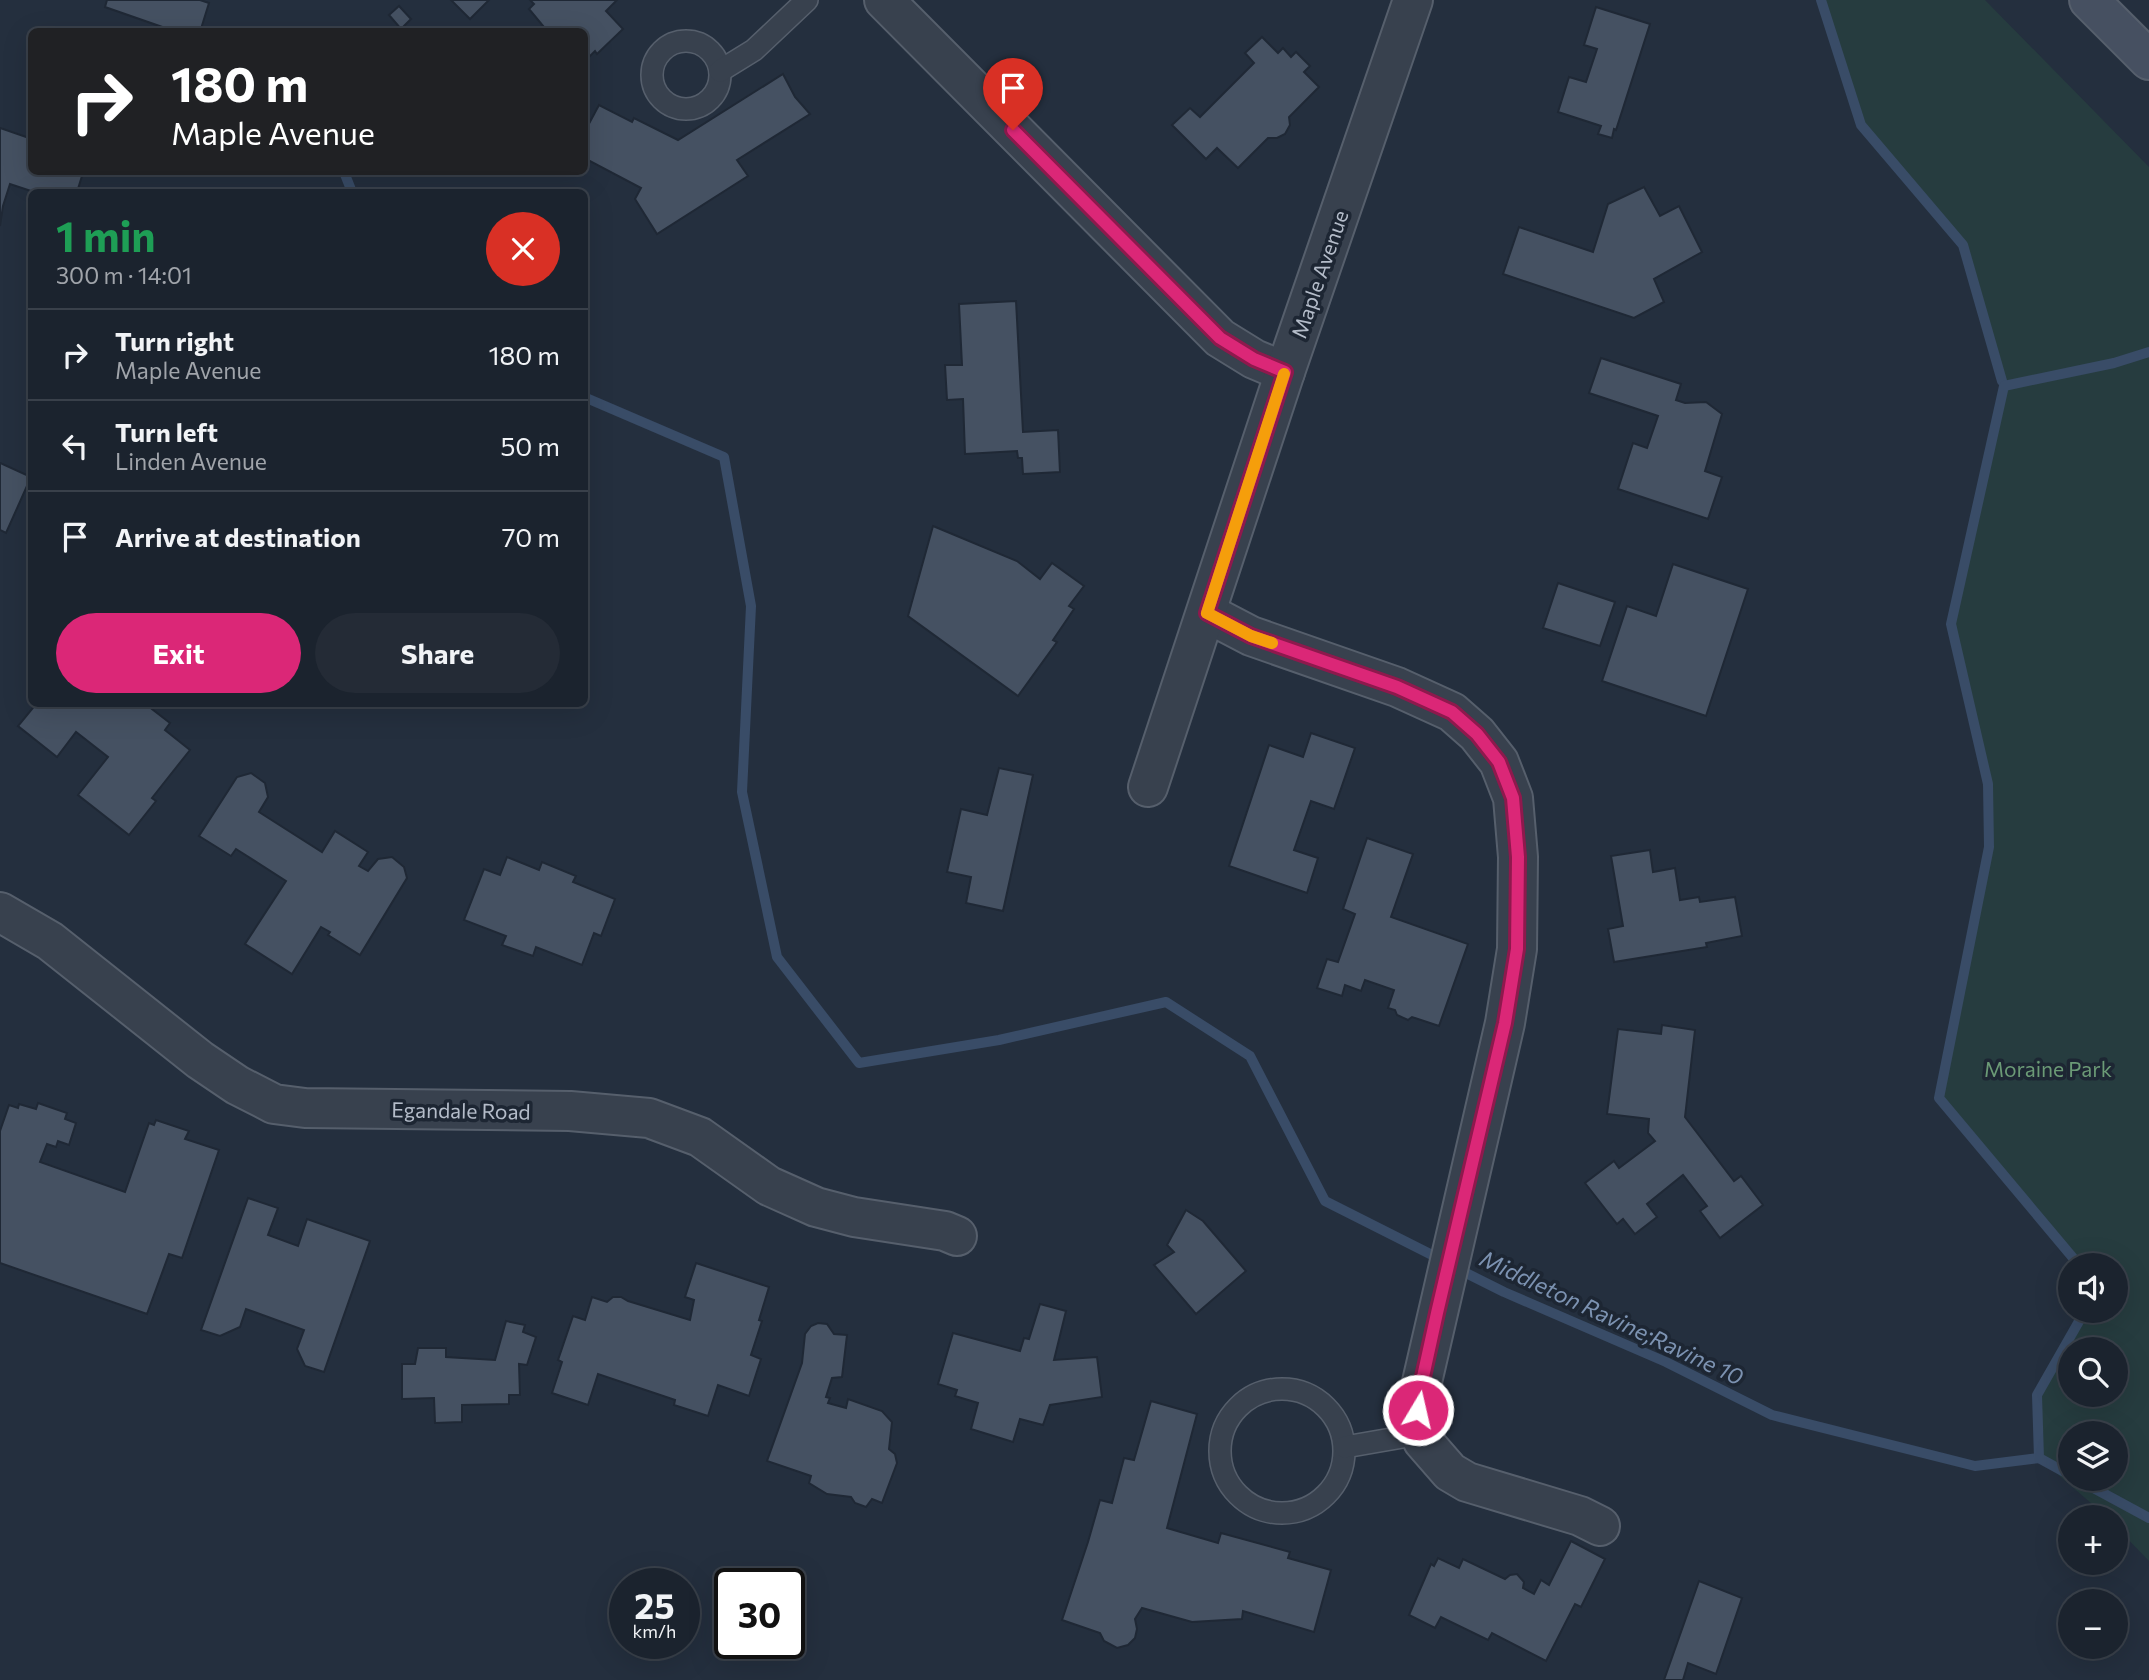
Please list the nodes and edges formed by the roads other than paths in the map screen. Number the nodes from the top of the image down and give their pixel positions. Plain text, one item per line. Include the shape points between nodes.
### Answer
1 (807, 0) edge
2 (884, 0) edge
3 (1413, 0) edge
4 (2089, 0) edge
5 (2149, 60) edge
6 (720, 71) dead end
7 (1285, 372) junction
8 (1207, 613) junction
9 (1148, 787) dead end
10 (0, 912) edge
11 (957, 1236) dead end
12 (1420, 1434) junction
13 (1345, 1447) junction
14 (1600, 1525) dead end

1 - 6 lane via 754,50
2 - 7 street via 1220,338
3 - 7 street, Maple Avenue
4 - 5 main road
7 - 8 street, Maple Avenue
8 - 9 street, Maple Avenue
8 - 12 street via 1251,636 1397,687 1452,712 1499,762 1513,798 1517,949 1505,1023 1419,1395 1416,1426
10 - 11 street, Egandale Road via 50,941 200,1060 274,1104 570,1111 649,1118 700,1137 769,1186 816,1207
12 - 13 lane
12 - 14 street via 1450,1472 1467,1482
13 - 13 lane via 1331,1411 1298,1390 1279,1388 1259,1392 1242,1403 1229,1418 1220,1455 1225,1477 1254,1507 1275,1513 1297,1512 1317,1503 1333,1488

